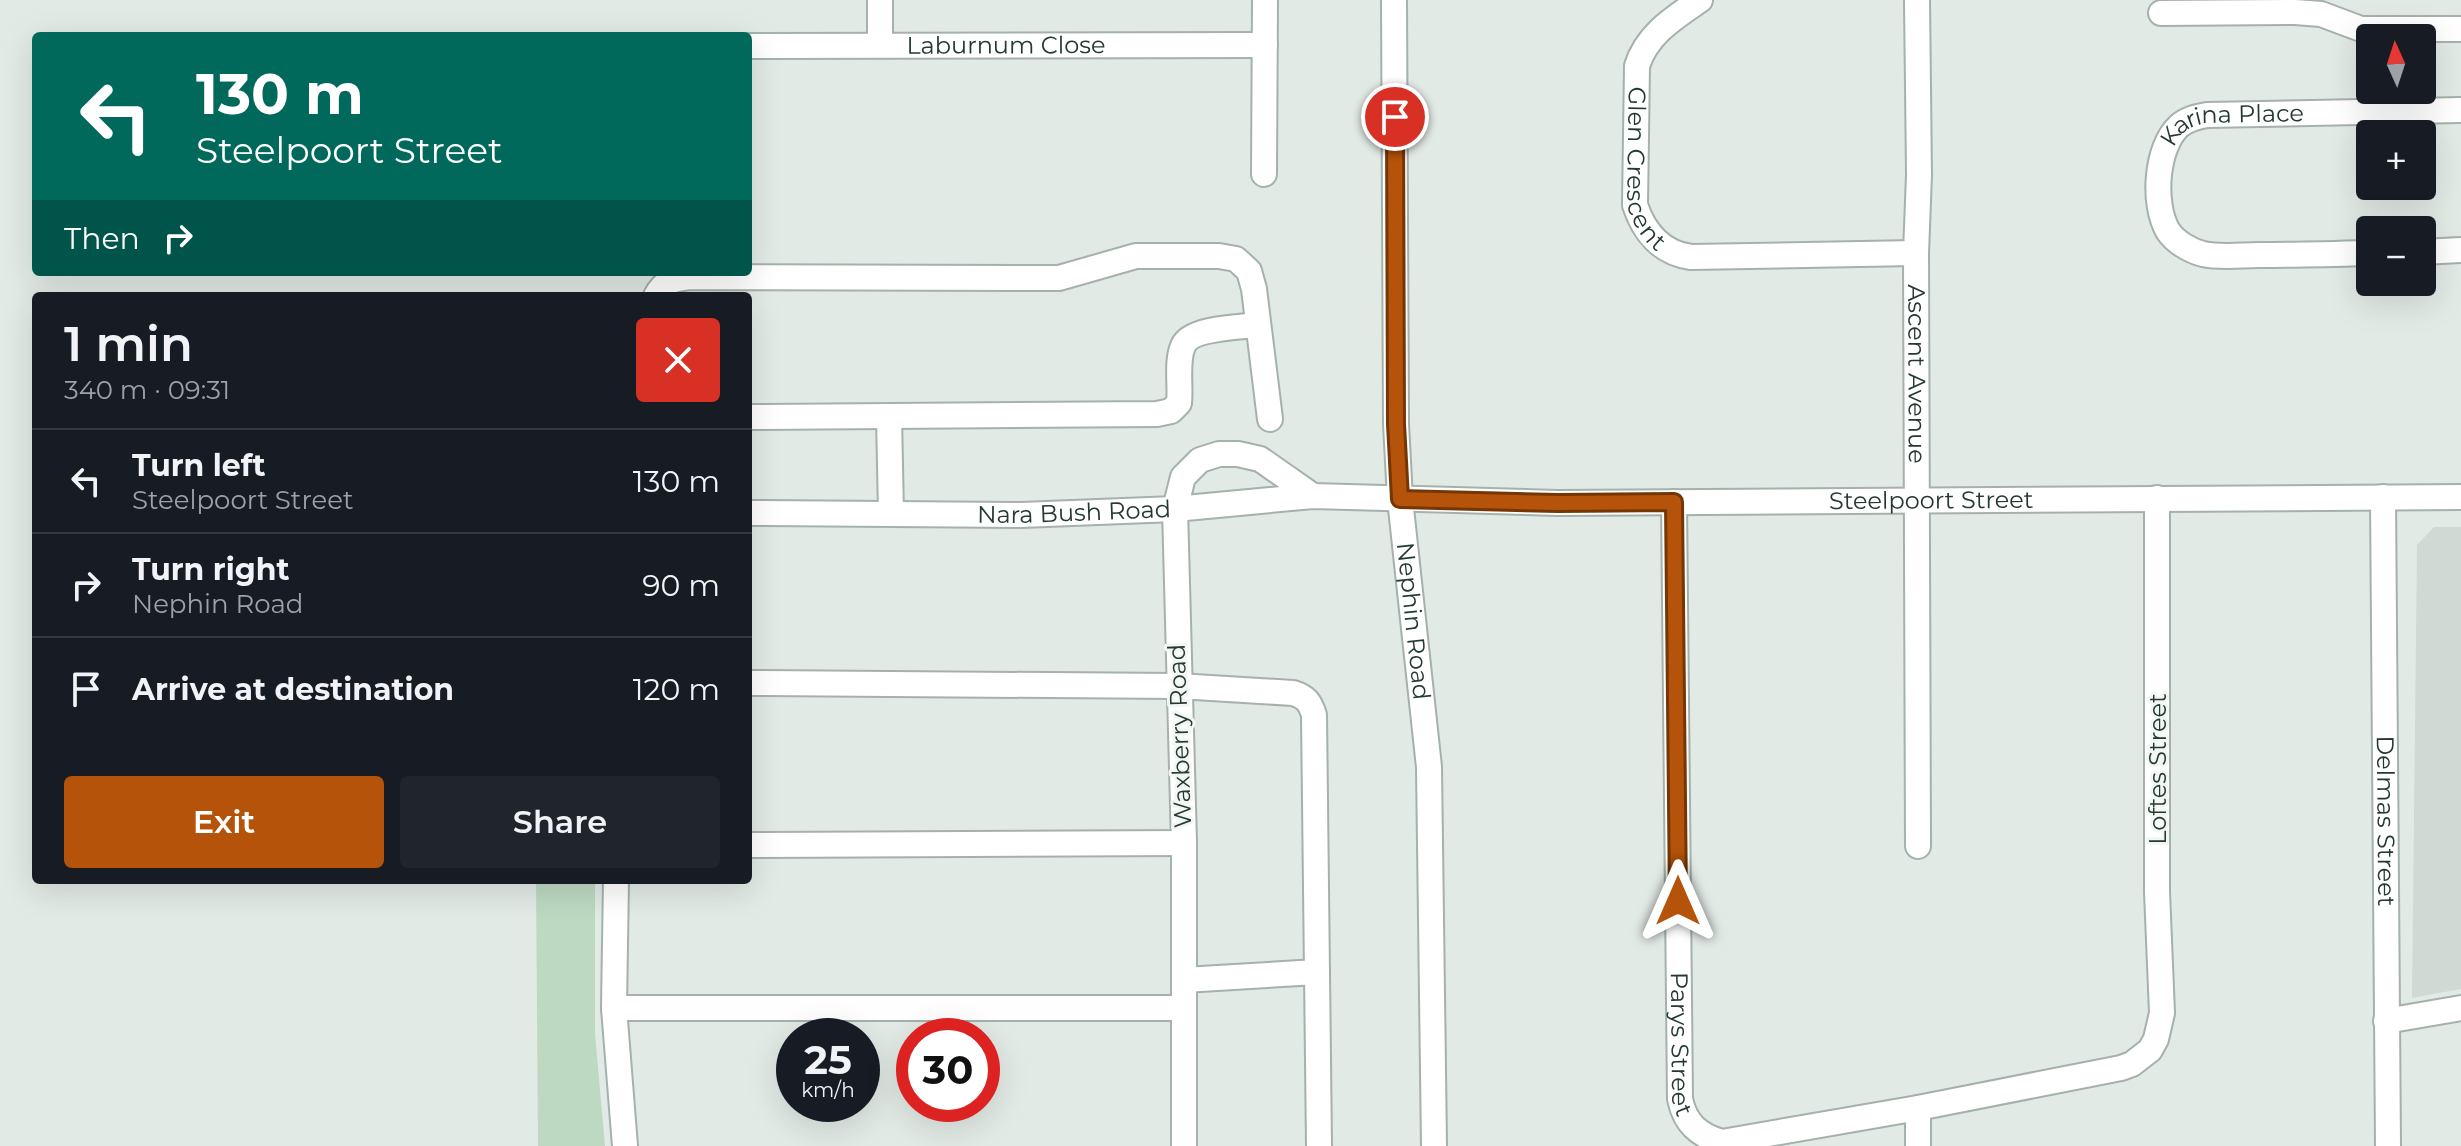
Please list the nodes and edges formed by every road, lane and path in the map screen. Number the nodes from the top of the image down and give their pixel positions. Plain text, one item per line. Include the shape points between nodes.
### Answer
1 (880, 0) edge
2 (1265, 0) edge
3 (1394, 0) edge
4 (1700, 0) edge
5 (1917, 0) edge
6 (2161, 13) dead end
7 (2461, 29) edge
8 (880, 44) junction
9 (1265, 45) junction
10 (752, 46) edge
11 (2461, 110) edge
12 (1264, 174) dead end
13 (2461, 250) edge
14 (2436, 251) edge
15 (1916, 253) junction
16 (2356, 253) edge
17 (658, 292) edge
18 (1258, 325) junction
19 (889, 416) junction
20 (752, 417) edge
21 (1270, 419) dead end
22 (1313, 496) junction
23 (2383, 497) junction
24 (2461, 497) edge
25 (2157, 498) junction
26 (1400, 499) junction
27 (1916, 501) junction
28 (1674, 502) junction
29 (1175, 509) junction
30 (752, 513) edge
31 (891, 514) junction
32 (752, 683) edge
33 (1178, 686) junction
34 (1184, 843) junction
35 (752, 845) edge
36 (1918, 846) dead end
37 (616, 884) edge
38 (1317, 972) junction
39 (1184, 980) junction
40 (614, 1008) junction
41 (1184, 1008) junction
42 (2461, 1008) edge
43 (2386, 1021) junction
44 (1918, 1108) junction
45 (625, 1146) edge
46 (1184, 1146) edge
47 (1319, 1146) edge
48 (1434, 1146) edge
49 (1918, 1146) edge
50 (2388, 1146) edge

1 - 8 street
2 - 9 street
3 - 26 street, Nephin Road
4 - 15 street, Glen Crescent via 1648,43 1635,75 1635,205 1652,238 1667,250 1691,257
5 - 15 street, Ascent Avenue
6 - 7 street via 2295,12 2321,14 2361,29
8 - 9 street, Laburnum Close
8 - 10 street, Laburnum Close
9 - 12 street
11 - 16 street, Karina Place via 2207,115 2192,117 2170,138 2159,167 2159,203 2176,240 2203,254
13 - 14 street
15 - 27 street, Ascent Avenue
17 - 18 street via 672,279 690,277 1059,278 1136,256 1219,256 1236,259 1249,271
18 - 19 street via 1188,339 1182,347 1179,403 1171,411
18 - 21 street
19 - 20 street
19 - 31 street
22 - 26 street, Nara Bush Road
22 - 29 street, Nara Bush Road
22 - 29 street, Waxberry Road via 1260,459 1219,454 1200,460 1183,477
23 - 24 street, Steelpoort Street
23 - 25 street, Steelpoort Street
23 - 43 street, Delmas Street
25 - 27 street, Steelpoort Street
25 - 44 street, Loftes Street via 2162,1013 2156,1039 2150,1050 2121,1068
26 - 28 street, Steelpoort Street
26 - 48 street, Nephin Road via 1429,767
27 - 28 street, Steelpoort Street
27 - 36 street, Ascent Avenue
28 - 44 street, Parys Street via 1680,1099 1688,1120 1711,1139 1735,1141
29 - 31 street, Nara Bush Road
29 - 33 street, Waxberry Road
30 - 31 street, Nara Bush Road
32 - 33 street
33 - 34 street, Waxberry Road
33 - 38 street via 1293,693 1311,704
34 - 35 street
34 - 39 street, Waxberry Road
37 - 40 street
38 - 39 street
38 - 47 street
39 - 41 street, Waxberry Road
40 - 41 street
40 - 45 street
41 - 46 street, Waxberry Road
42 - 43 street
43 - 50 street, Delmas Street
44 - 49 street

